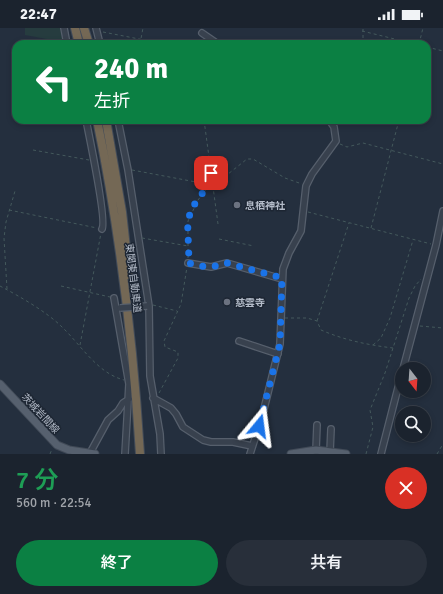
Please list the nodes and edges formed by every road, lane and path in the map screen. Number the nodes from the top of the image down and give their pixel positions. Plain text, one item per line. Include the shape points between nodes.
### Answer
1 (64, 28) edge
2 (75, 28) edge
3 (84, 28) edge
4 (143, 28) edge
5 (363, 28) edge
6 (423, 28) edge
7 (96, 30) edge
8 (362, 30) junction
9 (202, 33) joint
10 (141, 39) junction
11 (66, 40) edge
12 (78, 40) edge
13 (88, 40) edge
14 (99, 40) edge
15 (146, 40) edge
16 (200, 40) edge
17 (212, 40) edge
18 (362, 40) edge
19 (399, 40) edge
20 (420, 40) edge
21 (431, 48) edge
22 (443, 51) edge
23 (87, 124) edge
24 (98, 124) edge
25 (107, 124) edge
26 (119, 124) edge
27 (204, 124) edge
28 (332, 124) edge
29 (399, 124) edge
30 (336, 141) junction
31 (33, 150) dead end
32 (392, 151) junction
33 (94, 161) junction
34 (443, 164) edge
35 (128, 170) junction
36 (212, 185) junction
37 (306, 186) junction
38 (15, 191) dead end
39 (8, 210) junction
40 (443, 211) edge
41 (304, 212) junction
42 (349, 223) junction
43 (218, 224) dead end
44 (371, 228) junction
45 (102, 229) junction
46 (140, 238) junction
47 (219, 239) dead end
48 (413, 239) junction
49 (436, 245) junction
50 (189, 246) junction
51 (254, 246) dead end
52 (188, 263) junction
53 (427, 276) junction
54 (282, 278) junction
55 (0, 286) edge
56 (61, 286) dead end
57 (7, 290) junction
58 (90, 293) junction
59 (114, 298) joint
60 (148, 306) junction
61 (118, 309) junction
62 (178, 311) junction
63 (280, 318) junction
64 (317, 321) junction
65 (414, 325) junction
66 (443, 328) edge
67 (239, 341) dead end
68 (80, 345) junction
69 (373, 345) junction
70 (393, 348) junction
71 (278, 354) junction
72 (404, 362) edge
73 (129, 380) junction
74 (0, 384) edge
75 (154, 398) junction
76 (395, 398) edge
77 (129, 399) junction
78 (317, 425) dead end
79 (331, 429) dead end
80 (139, 440) junction
81 (443, 444) edge
82 (252, 446) junction
83 (316, 450) junction
84 (330, 452) junction
85 (300, 453) edge
86 (92, 454) edge
87 (125, 454) edge
88 (140, 454) edge
89 (161, 454) edge
90 (250, 454) edge
91 (291, 454) edge
92 (346, 454) edge
93 (366, 454) edge
94 (381, 454) edge
95 (437, 454) edge

1 - 11 street
2 - 12 highway
3 - 13 highway
4 - 10 path
5 - 8 path
6 - 20 path
7 - 10 path
7 - 14 street
8 - 18 path
8 - 19 path
9 - 16 path
9 - 17 street
10 - 15 path
21 - 22 path
23 - 33 street
24 - 80 highway, 東関東自動車道 via 123,268
25 - 80 highway, 東関東自動車道 via 122,212 133,304
26 - 35 street
27 - 36 path
28 - 30 street
29 - 32 path
30 - 32 path via 346,147 363,143
30 - 37 street
31 - 33 path
32 - 34 path
32 - 44 path
33 - 45 street via 104,225
35 - 36 path
35 - 46 street
36 - 37 path via 250,158
36 - 43 path
36 - 50 path via 200,196 188,221
37 - 41 street
38 - 39 path
39 - 45 path
39 - 57 path via 4,248
40 - 49 street
41 - 42 path
41 - 54 street via 301,232 286,260
42 - 44 path
42 - 64 path
44 - 48 path
45 - 58 path
46 - 50 path
46 - 60 street
47 - 51 path
48 - 49 path
48 - 69 path via 390,318 381,338
49 - 53 street
50 - 52 path
52 - 54 street via 206,267 227,263
52 - 62 path via 183,298
53 - 65 street
53 - 70 path via 415,286
54 - 63 street
55 - 57 path
56 - 58 path
57 - 68 path via 56,321
58 - 59 path
58 - 68 path
59 - 61 street
60 - 61 street, bridge
60 - 62 path
60 - 75 street via 150,376
61 - 73 street
62 - 75 path via 165,336 164,344 165,347 178,352 178,358
63 - 64 path via 307,318
63 - 71 street
64 - 69 path via 321,330
65 - 66 path
65 - 72 street
67 - 71 street
68 - 73 path via 107,373
69 - 70 path
70 - 93 path via 370,410 373,427
71 - 82 street
73 - 77 street
74 - 86 main road, 茨城岩間線 via 57,445
75 - 82 street via 173,411 183,427 203,440
75 - 89 street
76 - 94 street
77 - 86 street via 108,420
77 - 87 street
78 - 83 street
79 - 84 street
80 - 88 highway, 東関東自動車道
81 - 95 path
82 - 90 street
83 - 84 main road
83 - 85 main road
84 - 92 main road
85 - 91 main road

